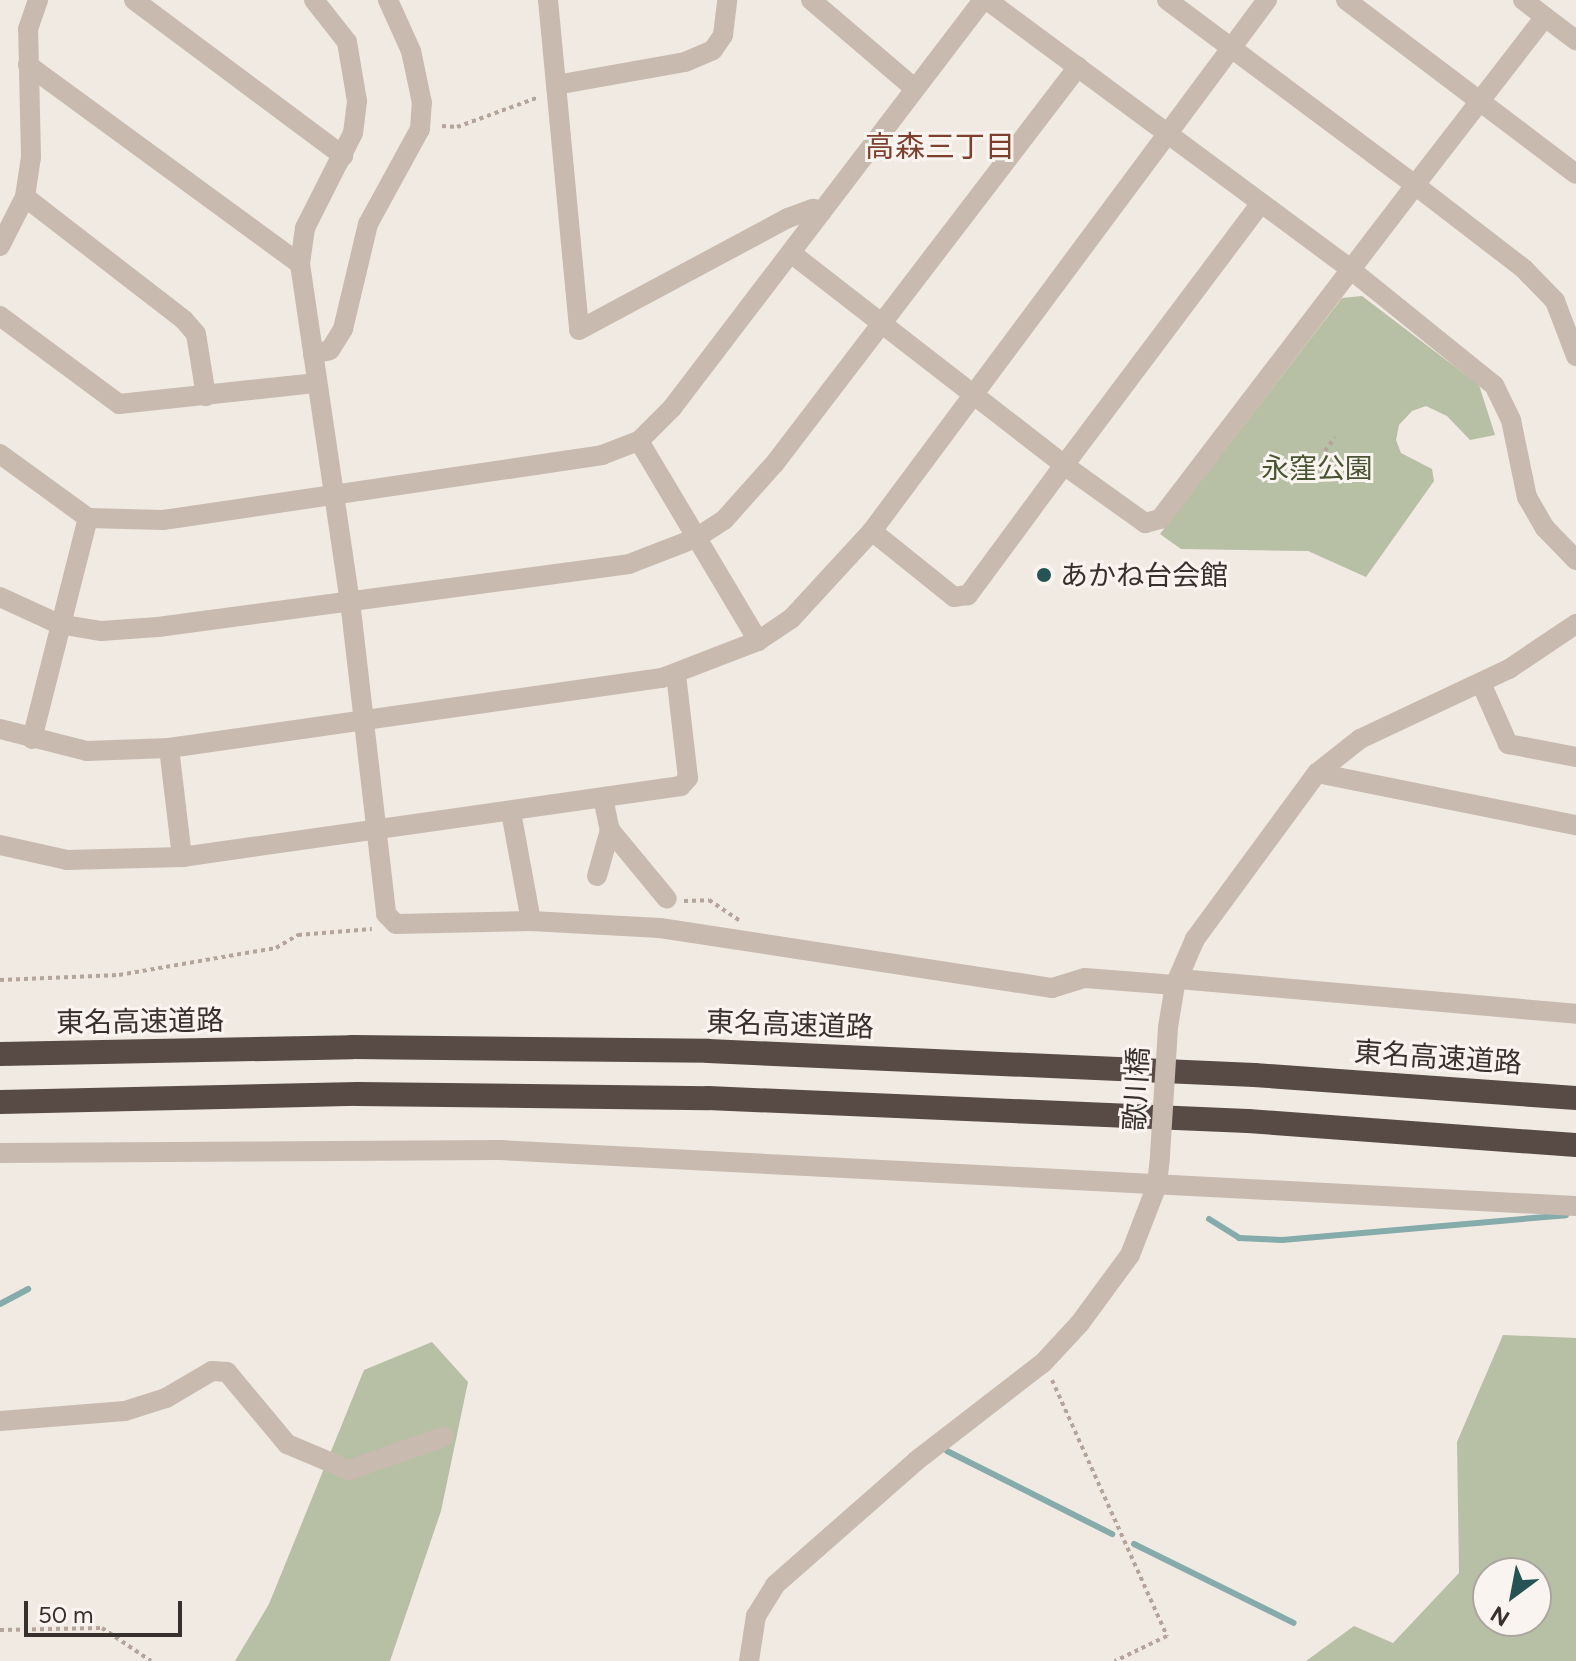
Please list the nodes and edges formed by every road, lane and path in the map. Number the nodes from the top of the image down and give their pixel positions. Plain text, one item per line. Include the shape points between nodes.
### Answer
1 (38, 0) edge
2 (134, 0) edge
3 (314, 0) edge
4 (388, 0) edge
5 (548, 0) edge
6 (727, 0) edge
7 (811, 0) edge
8 (985, 0) edge
9 (1167, 0) edge
10 (1267, 0) edge
11 (1346, 0) edge
12 (1523, 0) edge
13 (1545, 17) junction
14 (1576, 40) edge
15 (1231, 48) junction
16 (28, 65) junction
17 (1078, 67) junction
18 (556, 88) junction
19 (914, 88) junction
20 (1480, 100) junction
21 (435, 119) dead end
22 (1168, 134) junction
23 (343, 156) junction
24 (1576, 174) edge
25 (1415, 185) junction
26 (25, 197) junction
27 (1261, 203) junction
28 (821, 212) junction
29 (0, 246) edge
30 (791, 253) junction
31 (300, 264) junction
32 (1350, 269) junction
33 (0, 316) edge
34 (882, 324) junction
35 (313, 354) junction
36 (1576, 356) edge
37 (317, 383) junction
38 (974, 395) junction
39 (206, 396) junction
40 (1335, 437) dead end
41 (639, 441) junction
42 (1325, 451) dead end
43 (0, 454) edge
44 (1064, 465) junction
45 (336, 494) junction
46 (88, 518) junction
47 (872, 531) junction
48 (696, 538) junction
49 (1576, 560) edge
50 (0, 597) edge
51 (350, 601) junction
52 (59, 624) junction
53 (1576, 624) edge
54 (758, 641) junction
55 (676, 674) junction
56 (1481, 683) junction
57 (362, 721) junction
58 (0, 729) edge
59 (32, 739) junction
60 (169, 748) junction
61 (1576, 757) edge
62 (1317, 773) junction
63 (603, 798) junction
64 (511, 812) junction
65 (1576, 825) edge
66 (610, 830) junction
67 (377, 832) junction
68 (0, 845) edge
69 (182, 857) junction
70 (597, 876) dead end
71 (667, 899) joint
72 (531, 921) junction
73 (372, 929) dead end
74 (741, 939) junction
75 (0, 980) edge
76 (1177, 982) junction
77 (1576, 1014) edge
78 (0, 1054) edge
79 (1576, 1098) edge
80 (0, 1102) edge
81 (1576, 1145) edge
82 (0, 1153) edge
83 (1157, 1185) junction
84 (1576, 1206) edge
85 (1043, 1363) junction
86 (0, 1421) edge
87 (443, 1437) dead end
88 (0, 1630) edge
89 (151, 1661) edge
90 (749, 1661) edge
91 (1115, 1661) edge

1 - 16 street via 28,29
2 - 23 street
3 - 23 street via 347,42 353,74 357,101
4 - 35 street via 411,51 422,103 420,129 368,224 343,329 330,350
5 - 18 street
6 - 18 street via 723,35 713,50 685,62
7 - 19 street
8 - 17 street
8 - 19 street
9 - 15 street
10 - 15 street
11 - 20 street
12 - 13 street
13 - 14 street
13 - 20 street
15 - 22 street
15 - 25 street
16 - 26 street via 31,157
16 - 31 street
17 - 22 street
17 - 34 street
18 - 21 path via 457,127 442,127
18 - 28 street via 579,330 788,218 813,209
19 - 28 street
20 - 24 street
20 - 25 street
22 - 27 street
22 - 38 street
23 - 31 street via 305,228
25 - 32 street
25 - 36 street via 1524,269 1555,301
26 - 29 street
26 - 39 street via 184,320 196,334
27 - 32 street
27 - 44 street
28 - 30 street
30 - 34 street
30 - 41 street via 672,408
31 - 35 street
32 - 44 street via 1160,519 1145,523
32 - 49 street via 1494,385 1511,420 1527,497 1545,528
33 - 39 street via 119,404
34 - 38 street
34 - 48 street via 775,463 724,520
35 - 37 street
37 - 39 street
37 - 45 street
38 - 44 street
38 - 47 street
40 - 42 path
41 - 45 street via 602,455
41 - 48 street
43 - 46 street
44 - 47 street via 968,595 954,597
45 - 46 street via 163,520
45 - 51 street
46 - 52 street
47 - 54 street via 791,619
48 - 51 street via 629,564
48 - 54 street
50 - 52 street
51 - 52 street via 158,627 101,631
51 - 57 street
52 - 59 street
53 - 56 street, 歌川橋
54 - 55 street
55 - 57 street
55 - 63 street via 688,778 681,786
56 - 61 street via 1508,744
56 - 62 street, 歌川橋 via 1360,739
57 - 60 street
57 - 67 street
58 - 59 street
59 - 60 street via 87,751
60 - 69 street
62 - 65 street
62 - 76 street, 歌川橋 via 1195,939
63 - 64 street
63 - 66 street
64 - 67 street
64 - 72 street
66 - 70 street
66 - 71 street
67 - 69 street
67 - 72 street via 386,914 396,924
68 - 69 street via 67,860
71 - 74 path via 709,900 740,918
72 - 74 street
73 - 75 path via 298,935 276,948 119,975
74 - 76 street via 1052,988 1085,978
76 - 77 street
76 - 83 street, 歌川橋, bridge via 1168,1027
78 - 79 highway, 東名高速道路 via 352,1047 724,1052 1254,1075
80 - 81 highway via 358,1094 708,1098 1248,1121
82 - 83 street via 500,1150
83 - 84 street
83 - 85 street, 歌川橋 via 1130,1255
85 - 90 street, 歌川橋 via 916,1461 775,1585 756,1616
85 - 91 path via 1167,1636
86 - 87 street via 125,1411 166,1398 212,1371 227,1372 287,1444 349,1470
88 - 89 path via 102,1628

